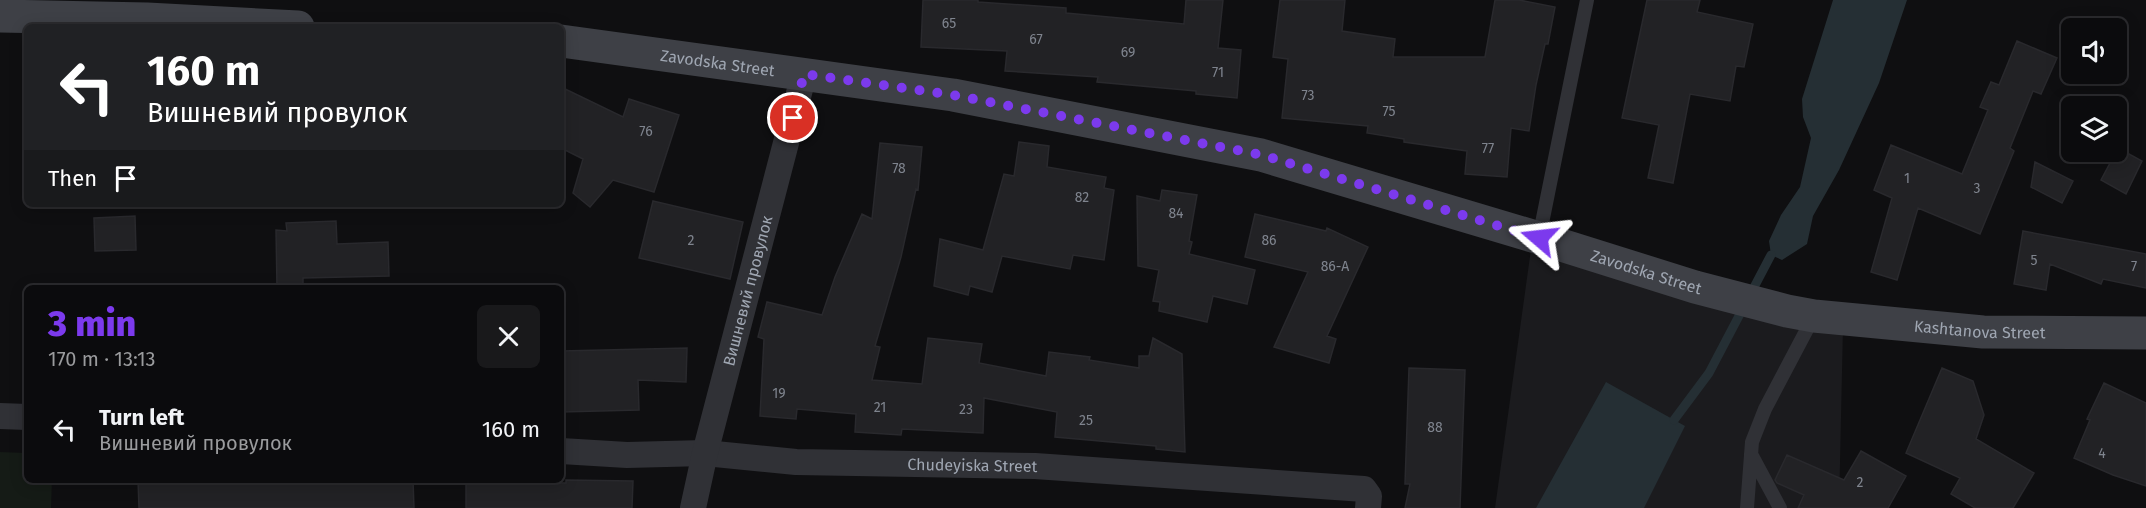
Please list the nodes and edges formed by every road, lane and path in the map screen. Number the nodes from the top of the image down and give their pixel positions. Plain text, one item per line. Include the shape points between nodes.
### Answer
1 (1587, 0) edge
2 (0, 16) edge
3 (241, 24) edge
4 (564, 41) edge
5 (804, 74) junction
6 (1539, 238) junction
7 (1800, 313) junction
8 (2146, 333) edge
9 (0, 416) edge
10 (24, 417) edge
11 (564, 451) edge
12 (705, 453) junction
13 (1751, 454) junction
14 (693, 508) edge
15 (1368, 508) edge
16 (1747, 508) edge
17 (1780, 508) edge

1 - 6 lane
2 - 3 main road
4 - 5 main road, Zavodska Street
5 - 6 main road, Zavodska Street via 953,95 1262,155
5 - 12 street, Вишневий провулок
6 - 7 main road, Zavodska Street via 1716,292
7 - 8 main road, Kashtanova Street via 1983,332
7 - 13 lane
9 - 10 street
11 - 12 street, Chudeyiska Street via 627,455
12 - 14 street, Вишневий провулок
12 - 15 street, Chudeyiska Street via 796,462 1035,466 1364,489 1369,496
13 - 16 lane
13 - 17 lane

